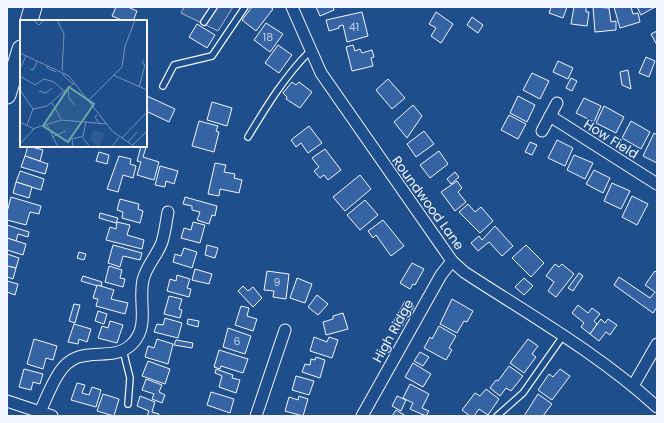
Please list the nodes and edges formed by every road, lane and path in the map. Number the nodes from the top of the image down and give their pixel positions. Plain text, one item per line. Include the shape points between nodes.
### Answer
1 (34, 7) edge
2 (214, 7) edge
3 (245, 7) edge
4 (292, 7) edge
5 (29, 20) edge
6 (204, 22) dead end
7 (310, 51) junction
8 (20, 52) edge
9 (163, 86) dead end
10 (8, 91) edge
11 (557, 103) dead end
12 (550, 116) junction
13 (542, 131) dead end
14 (248, 137) dead end
15 (657, 184) edge
16 (168, 212) dead end
17 (452, 261) junction
18 (285, 330) dead end
19 (563, 336) junction
20 (657, 344) edge
21 (123, 350) junction
22 (633, 386) junction
23 (7, 401) edge
24 (128, 404) dead end
25 (657, 407) edge
26 (40, 412) junction
27 (52, 416) edge
28 (256, 416) edge
29 (362, 416) edge
30 (497, 416) edge

1 - 5 main road
2 - 6 lane
3 - 9 lane via 212,56 174,65
4 - 7 street, Roundwood Lane
7 - 14 lane via 262,112
7 - 17 street, Roundwood Lane via 344,109
8 - 10 main road
11 - 12 street
12 - 13 street
12 - 15 street, How Field
16 - 21 street via 161,243 142,282 141,330 131,345
17 - 19 street, Roundwood Lane via 464,272
17 - 29 street, High Ridge via 441,275
18 - 28 street
19 - 22 street, Roundwood Lane
19 - 30 lane via 523,393
20 - 22 street
21 - 24 lane via 130,378
21 - 26 street via 115,354 91,354 72,360 59,373
22 - 25 street, Roundwood Lane
23 - 26 street
26 - 27 street

